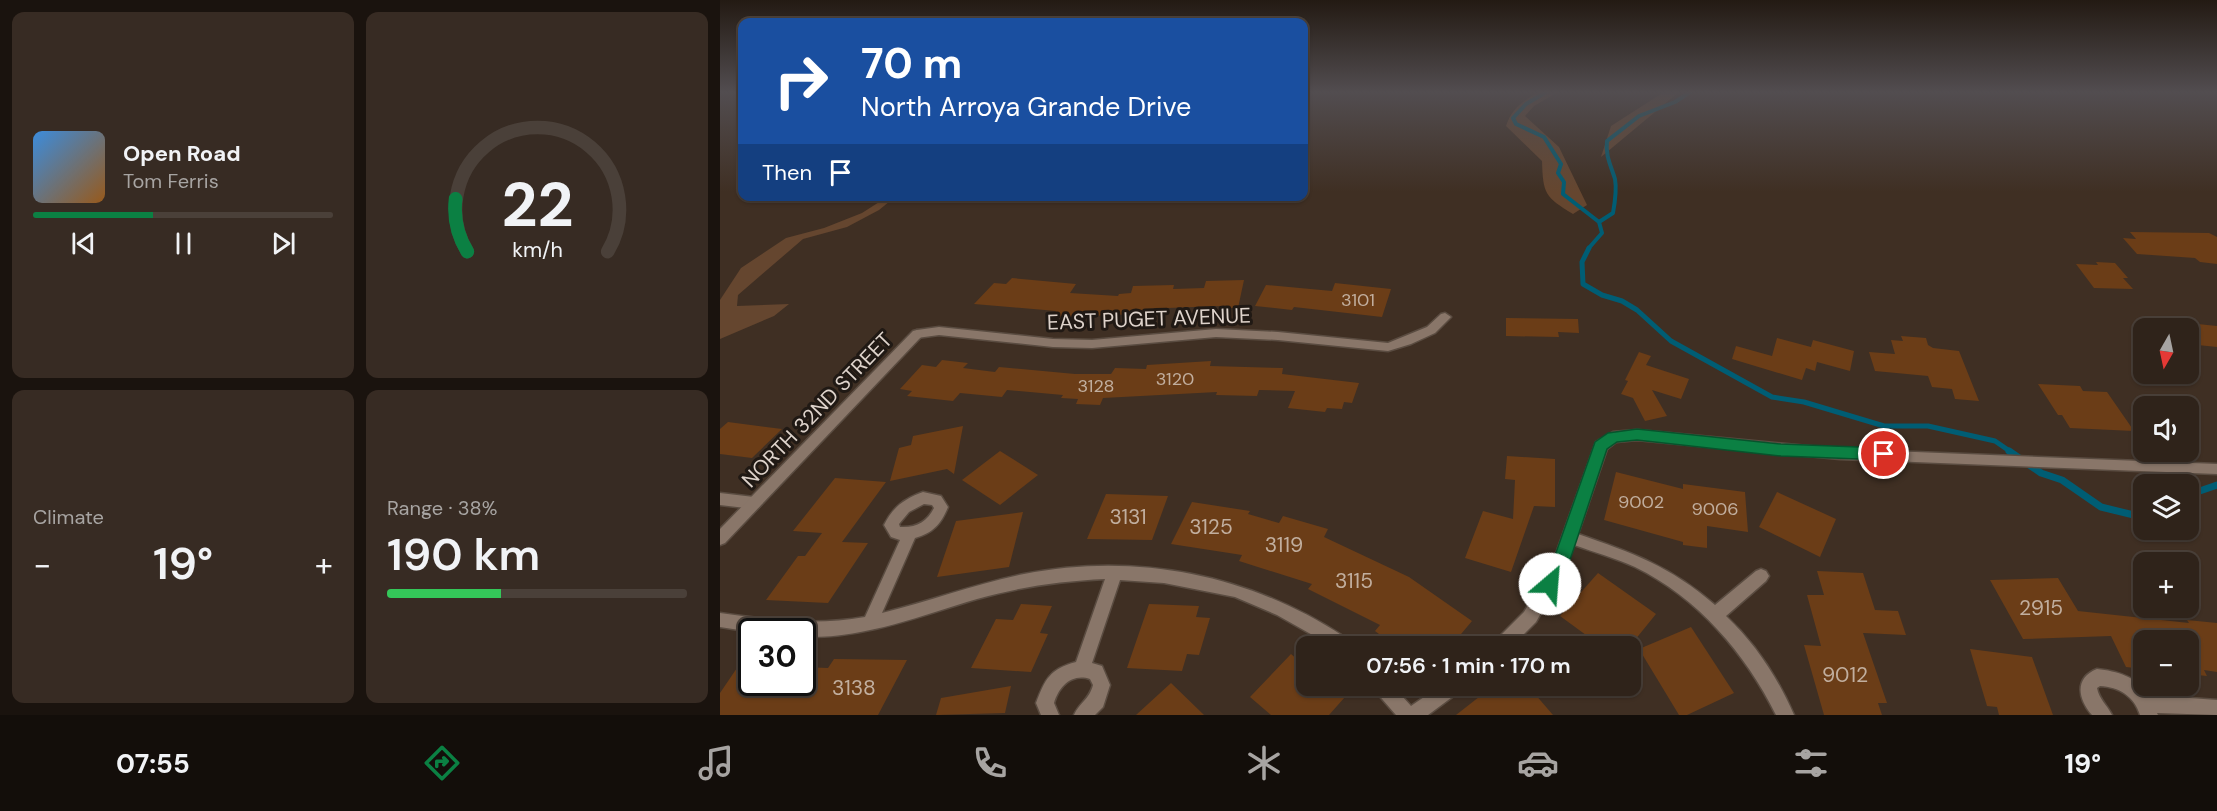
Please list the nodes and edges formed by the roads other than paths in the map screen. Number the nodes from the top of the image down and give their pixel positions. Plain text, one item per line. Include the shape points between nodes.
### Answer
1 (1445, 317) dead end
2 (917, 334) joint
3 (2217, 469) edge
4 (720, 499) edge
5 (754, 503) junction
6 (909, 535) dead end
7 (1570, 537) junction
8 (720, 539) edge
9 (1115, 571) junction
10 (1761, 576) dead end
11 (1715, 615) junction
12 (720, 620) edge
13 (870, 623) junction
14 (1328, 636) edge
15 (1511, 636) edge
16 (1082, 668) junction
17 (1391, 696) edge
18 (1440, 696) edge
19 (2148, 709) edge
20 (2217, 709) edge
21 (1050, 715) edge
22 (1083, 715) edge
23 (1407, 715) edge
24 (1414, 715) edge
25 (1785, 715) edge
26 (2103, 715) edge

1 - 2 street, EAST PUGET AVENUE via 1431,330 1388,347 1216,333 1092,344 939,332
2 - 5 street, NORTH 32ND STREET
3 - 7 street via 1840,454 1637,435 1613,437 1601,446
4 - 5 street
5 - 8 street, NORTH 32ND STREET
6 - 13 street
7 - 11 street via 1643,564
7 - 15 street via 1559,567 1530,617
9 - 13 street via 997,587
9 - 14 street via 1184,578 1242,592 1281,607
9 - 16 street
10 - 11 street
11 - 25 street via 1732,630 1762,670
12 - 13 street via 786,630 840,629
16 - 21 street via 1065,673 1051,686 1045,703
16 - 22 street via 1096,672 1102,685 1097,701
17 - 23 street
18 - 24 street
19 - 20 street
19 - 26 street via 2133,688 2114,678 2097,677 2088,686 2091,701

